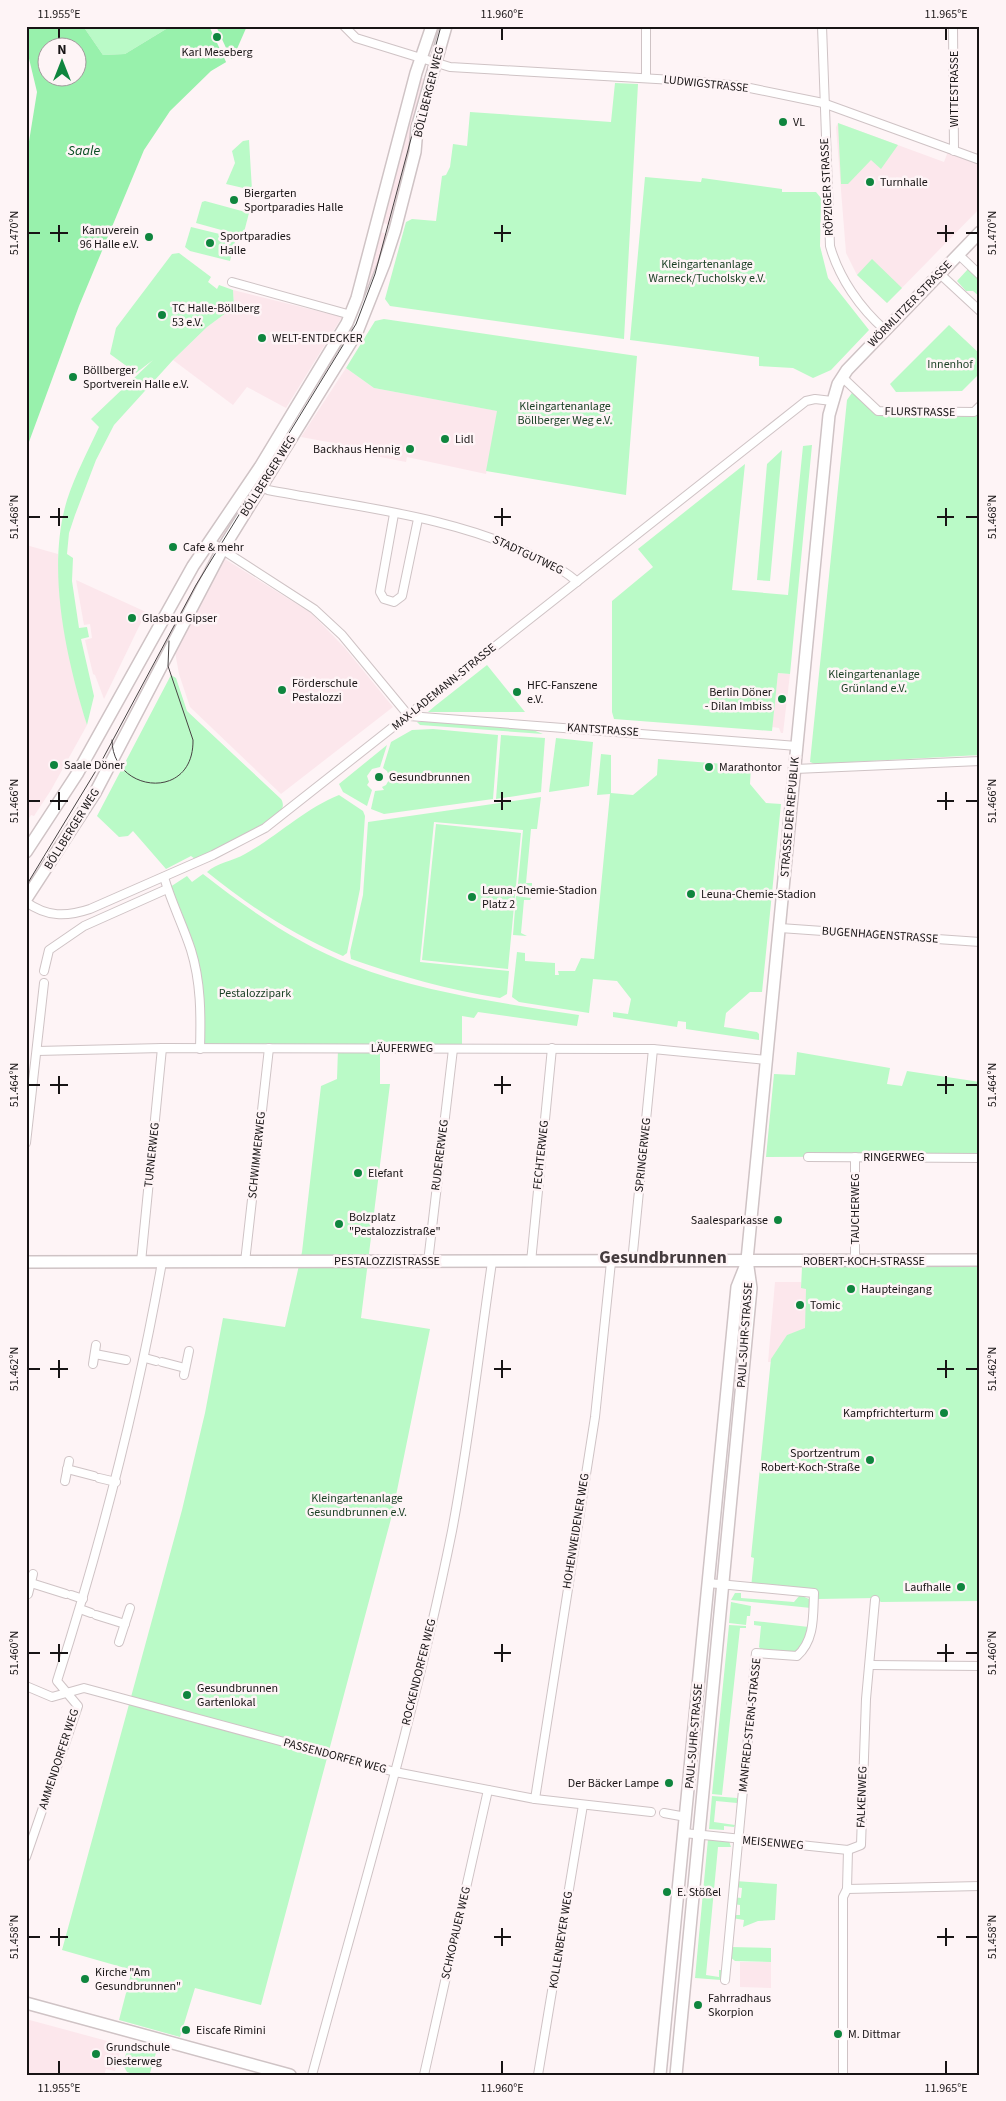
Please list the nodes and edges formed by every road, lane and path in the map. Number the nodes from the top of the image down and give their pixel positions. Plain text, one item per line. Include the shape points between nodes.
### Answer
1 (344, 26) edge
2 (432, 26) edge
3 (446, 26) edge
4 (646, 26) edge
5 (822, 26) edge
6 (953, 26) edge
7 (423, 58) junction
8 (436, 62) junction
9 (646, 78) junction
10 (823, 103) junction
11 (954, 151) junction
12 (980, 160) edge
13 (980, 232) edge
14 (958, 254) junction
15 (940, 274) junction
16 (980, 275) edge
17 (232, 282) dead end
18 (980, 311) edge
19 (351, 315) junction
20 (884, 330) junction
21 (842, 377) junction
22 (832, 401) junction
23 (980, 406) edge
24 (262, 486) junction
25 (394, 514) junction
26 (418, 519) junction
27 (209, 541) junction
28 (222, 550) junction
29 (577, 582) junction
30 (409, 716) junction
31 (797, 746) junction
32 (980, 761) edge
33 (795, 769) junction
34 (26, 852) edge
35 (164, 877) junction
36 (168, 889) junction
37 (26, 900) edge
38 (780, 928) junction
39 (980, 942) edge
40 (44, 972) dead end
41 (44, 983) dead end
42 (162, 1048) junction
43 (269, 1048) junction
44 (552, 1048) junction
45 (200, 1049) junction
46 (453, 1049) junction
47 (653, 1049) junction
48 (37, 1051) junction
49 (767, 1060) junction
50 (27, 1130) edge
51 (26, 1143) edge
52 (808, 1157) dead end
53 (855, 1157) junction
54 (980, 1158) edge
55 (747, 1260) junction
56 (980, 1260) edge
57 (855, 1261) junction
58 (26, 1262) edge
59 (141, 1262) junction
60 (162, 1262) junction
61 (245, 1262) junction
62 (428, 1262) junction
63 (492, 1262) junction
64 (531, 1262) junction
65 (611, 1262) junction
66 (632, 1262) junction
67 (96, 1345) dead end
68 (189, 1351) dead end
69 (94, 1354) junction
70 (144, 1361) junction
71 (93, 1364) dead end
72 (65, 1480) dead end
73 (116, 1482) junction
74 (33, 1574) dead end
75 (31, 1583) junction
76 (708, 1583) junction
77 (724, 1585) junction
78 (28, 1594) dead end
79 (83, 1599) junction
80 (875, 1600) dead end
81 (130, 1608) dead end
82 (80, 1609) junction
83 (125, 1624) junction
84 (119, 1642) dead end
85 (871, 1665) junction
86 (980, 1666) edge
87 (26, 1686) edge
88 (68, 1693) junction
89 (395, 1772) junction
90 (488, 1790) junction
91 (535, 1799) junction
92 (583, 1805) junction
93 (651, 1812) dead end
94 (664, 1813) dead end
95 (686, 1816) junction
96 (684, 1833) junction
97 (698, 1834) junction
98 (738, 1839) junction
99 (848, 1850) junction
100 (26, 1857) edge
101 (980, 1886) edge
102 (848, 1890) junction
103 (725, 1980) dead end
104 (26, 2002) edge
105 (290, 2075) edge
106 (312, 2075) edge
107 (424, 2075) edge
108 (538, 2075) edge
109 (660, 2075) edge
110 (676, 2075) edge
111 (843, 2075) edge

1 - 7 street, LUDWIGSTRASSE via 356,38
2 - 7 street, BÖLLBERGER WEG
3 - 8 street, BÖLLBERGER WEG
4 - 9 street
5 - 10 street, RÖPZIGER STRASSE
6 - 11 street, WITTESTRASSE
7 - 8 street, LUDWIGSTRASSE
7 - 19 street, BÖLLBERGER WEG via 416,73
8 - 9 street, LUDWIGSTRASSE via 450,66
8 - 24 street, BÖLLBERGER WEG via 417,128 415,152 395,230 368,308 357,332
9 - 10 street, LUDWIGSTRASSE via 740,86
10 - 11 street, LUDWIGSTRASSE
10 - 20 street, RÖPZIGER STRASSE via 830,246 835,265 845,283
11 - 12 street, LUDWIGSTRASSE
13 - 14 street, WÖRMLITZER STRASSE
14 - 15 street, WÖRMLITZER STRASSE
14 - 16 street
15 - 18 street
15 - 20 street, WÖRMLITZER STRASSE
17 - 19 street
19 - 27 street, BÖLLBERGER WEG via 260,467
20 - 21 street, WÖRMLITZER STRASSE
21 - 22 street, STRASSE DER REPUBLIK
21 - 23 street, FLURSTRASSE via 878,411 974,412
22 - 29 street, MAX-LADEMANN-STRASSE via 806,401
22 - 31 street, STRASSE DER REPUBLIK
24 - 25 street, STADTGUTWEG via 268,490
24 - 28 street, BÖLLBERGER WEG
25 - 26 street, STADTGUTWEG
25 - 26 street via 380,592 384,599 394,602 402,596
26 - 29 street, STADTGUTWEG via 507,543
27 - 28 street
27 - 34 street, BÖLLBERGER WEG via 77,774
28 - 30 street via 314,608 342,635
28 - 37 street, BÖLLBERGER WEG via 95,793
29 - 30 street, MAX-LADEMANN-STRASSE
30 - 31 street, KANTSTRASSE
30 - 35 street, MAX-LADEMANN-STRASSE via 265,828
31 - 33 street, STRASSE DER REPUBLIK
32 - 33 street
33 - 38 street, STRASSE DER REPUBLIK
35 - 36 street
35 - 37 street, MAX-LADEMANN-STRASSE via 70,915 41,911
36 - 40 street via 84,926 49,950
36 - 45 street via 196,968 201,1009
38 - 39 street, BUGENHAGENSTRASSE
38 - 49 street, STRASSE DER REPUBLIK
41 - 48 street
42 - 45 street, LÄUFERWEG
42 - 48 street, LÄUFERWEG
42 - 59 street, TURNERWEG
43 - 45 street, LÄUFERWEG
43 - 46 street, LÄUFERWEG
43 - 61 street, SCHWIMMERWEG
44 - 46 street, LÄUFERWEG
44 - 47 street, LÄUFERWEG
44 - 64 street, FECHTERWEG
46 - 62 street, RUDERERWEG
47 - 49 street, LÄUFERWEG
47 - 66 street, SPRINGERWEG
48 - 50 street
49 - 55 street, STRASSE DER REPUBLIK
50 - 51 street
52 - 53 street, RINGERWEG
53 - 54 street, RINGERWEG
53 - 57 street, TAUCHERWEG
55 - 57 street, ROBERT-KOCH-STRASSE
55 - 66 street, PESTALOZZISTRASSE
55 - 76 street, PAUL-SUHR-STRASSE via 738,1287
55 - 77 street, PAUL-SUHR-STRASSE via 751,1288
56 - 57 street, ROBERT-KOCH-STRASSE
58 - 59 street, PESTALOZZISTRASSE
59 - 60 street, PESTALOZZISTRASSE
60 - 61 street, PESTALOZZISTRASSE
60 - 70 street, AMMENDORFER WEG
61 - 62 street, PESTALOZZISTRASSE
62 - 63 street, PESTALOZZISTRASSE
63 - 64 street, PESTALOZZISTRASSE
63 - 89 street, ROCKENDORFER WEG via 452,1530
64 - 65 street, PESTALOZZISTRASSE
65 - 66 street, PESTALOZZISTRASSE
65 - 91 street, HOHENWEIDENER WEG via 595,1417
67 - 69 street
68 - 70 street via 185,1371 159,1362
69 - 70 street
69 - 71 street
70 - 73 street, AMMENDORFER WEG
72 - 73 street via 68,1465
73 - 79 street, AMMENDORFER WEG
74 - 75 street
75 - 78 street
75 - 79 street
76 - 77 street, MANFRED-STERN-STRASSE
76 - 95 street, PAUL-SUHR-STRASSE
77 - 97 street, PAUL-SUHR-STRASSE
77 - 98 street, MANFRED-STERN-STRASSE via 814,1593 811,1636 806,1648 797,1656 756,1653
79 - 82 street, AMMENDORFER WEG
80 - 85 street, FALKENWEG
81 - 83 street
82 - 83 street
82 - 88 street, AMMENDORFER WEG via 57,1681
83 - 84 street
85 - 86 street
85 - 99 street, FALKENWEG via 866,1699 860,1845
87 - 88 street, PASSENDORFER WEG via 52,1697
88 - 89 street, PASSENDORFER WEG via 84,1688
88 - 100 street, AMMENDORFER WEG via 78,1706
89 - 90 street, PASSENDORFER WEG
89 - 106 street, ROCKENDORFER WEG
90 - 91 street, PASSENDORFER WEG
90 - 107 street, SCHKOPAUER WEG
91 - 92 street, PASSENDORFER WEG
92 - 93 street, PASSENDORFER WEG
92 - 108 street, KOLLENBEYER WEG
94 - 95 street
95 - 96 street, PAUL-SUHR-STRASSE
96 - 97 street
96 - 109 street, PAUL-SUHR-STRASSE
97 - 98 street, MEISENWEG
97 - 110 street, PAUL-SUHR-STRASSE
98 - 99 street, MEISENWEG
98 - 103 street, MANFRED-STERN-STRASSE
99 - 102 street
101 - 102 street
102 - 111 street via 843,1897
104 - 105 street

